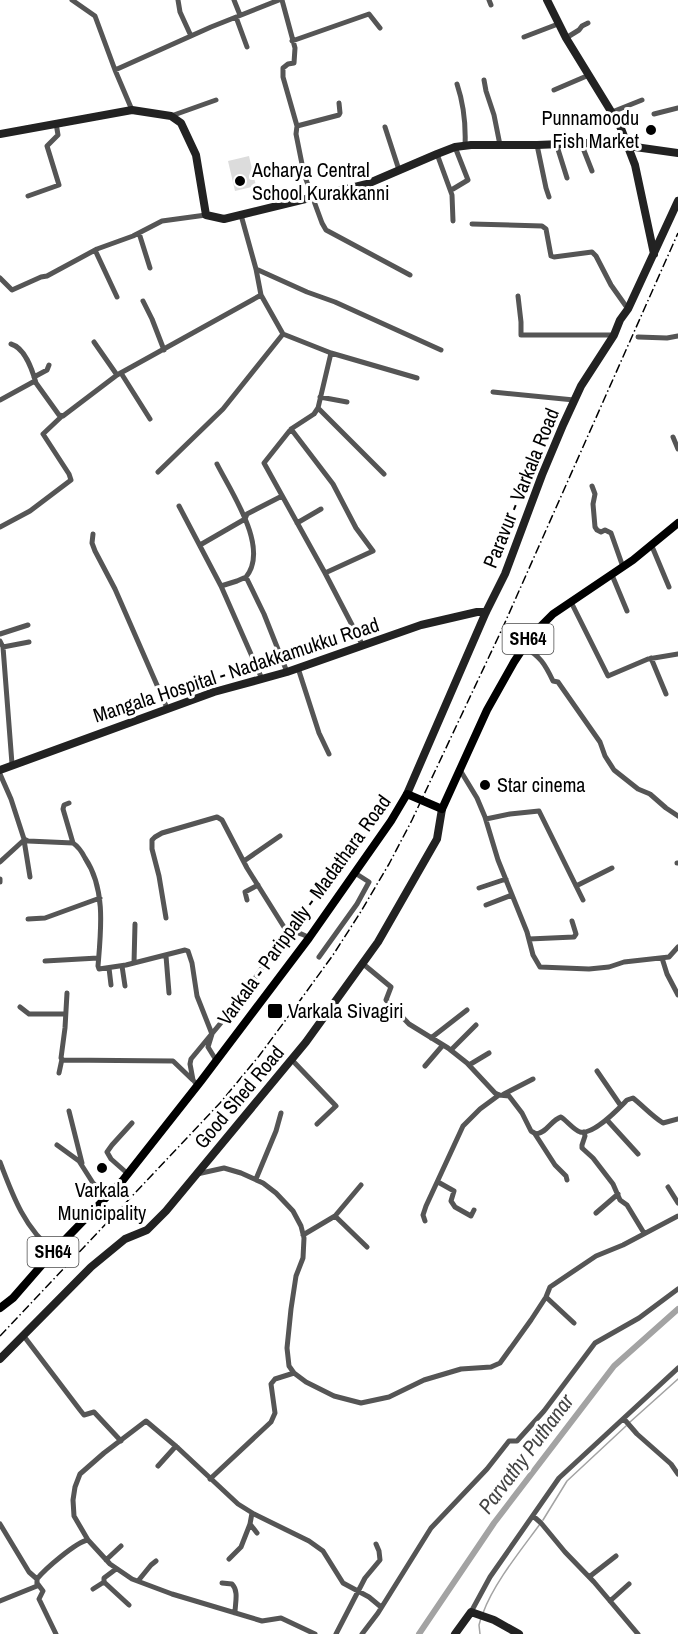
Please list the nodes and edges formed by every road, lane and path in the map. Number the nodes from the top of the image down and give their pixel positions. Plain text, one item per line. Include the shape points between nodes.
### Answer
1 (72, 0) edge
2 (178, 0) edge
3 (234, 0) edge
4 (280, 0) edge
5 (547, 0) edge
6 (238, 16) junction
7 (588, 23) dead end
8 (558, 24) junction
9 (380, 28) dead end
10 (191, 36) junction
11 (524, 37) dead end
12 (566, 38) junction
13 (292, 41) junction
14 (247, 47) dead end
15 (115, 70) junction
16 (589, 75) junction
17 (484, 80) dead end
18 (457, 84) dead end
19 (554, 90) dead end
20 (216, 100) dead end
21 (642, 100) dead end
22 (339, 103) dead end
23 (678, 108) edge
24 (132, 110) junction
25 (612, 112) junction
26 (654, 114) dead end
27 (171, 117) junction
28 (56, 123) junction
29 (297, 126) junction
30 (385, 127) dead end
31 (0, 134) edge
32 (556, 143) junction
33 (581, 143) junction
34 (500, 145) junction
35 (537, 145) junction
36 (465, 146) junction
37 (628, 146) junction
38 (455, 147) junction
39 (678, 153) edge
40 (437, 154) junction
41 (399, 170) junction
42 (592, 171) dead end
43 (567, 178) dead end
44 (453, 189) dead end
45 (28, 196) dead end
46 (549, 197) dead end
47 (312, 198) junction
48 (678, 201) edge
49 (206, 215) junction
50 (241, 215) junction
51 (453, 221) dead end
52 (472, 224) dead end
53 (139, 233) junction
54 (95, 250) junction
55 (654, 254) junction
56 (150, 268) dead end
57 (256, 269) junction
58 (410, 275) dead end
59 (0, 278) edge
60 (261, 296) junction
61 (518, 296) dead end
62 (117, 297) dead end
63 (142, 301) dead end
64 (628, 309) junction
65 (283, 334) junction
66 (614, 335) junction
67 (678, 336) edge
68 (638, 337) dead end
69 (94, 342) dead end
70 (11, 344) dead end
71 (164, 350) junction
72 (441, 350) dead end
73 (331, 353) junction
74 (49, 364) dead end
75 (119, 374) junction
76 (417, 378) dead end
77 (35, 380) junction
78 (493, 392) dead end
79 (320, 397) junction
80 (0, 400) edge
81 (574, 400) junction
82 (347, 402) dead end
83 (318, 408) junction
84 (61, 417) junction
85 (150, 419) dead end
86 (291, 429) junction
87 (673, 437) dead end
88 (678, 449) edge
89 (217, 464) dead end
90 (158, 472) dead end
91 (384, 474) dead end
92 (592, 486) dead end
93 (282, 496) junction
94 (179, 506) dead end
95 (321, 509) dead end
96 (245, 519) junction
97 (297, 523) junction
98 (678, 523) edge
99 (0, 527) edge
100 (93, 534) dead end
101 (651, 544) junction
102 (200, 545) junction
103 (623, 567) junction
104 (325, 573) junction
105 (612, 575) junction
106 (246, 577) junction
107 (221, 586) junction
108 (669, 587) dead end
109 (571, 602) junction
110 (627, 611) dead end
111 (486, 612) junction
112 (28, 625) dead end
113 (0, 634) edge
114 (0, 641) edge
115 (29, 642) dead end
116 (363, 646) junction
117 (524, 646) junction
118 (3, 647) junction
119 (678, 654) edge
120 (651, 658) junction
121 (298, 668) junction
122 (287, 672) junction
123 (262, 680) junction
124 (666, 694) dead end
125 (167, 708) junction
126 (329, 754) dead end
127 (12, 764) junction
128 (460, 770) junction
129 (0, 772) edge
130 (407, 794) junction
131 (69, 803) dead end
132 (442, 809) junction
133 (678, 816) edge
134 (486, 819) junction
135 (280, 836) dead end
136 (24, 840) junction
137 (73, 843) junction
138 (244, 861) junction
139 (0, 862) edge
140 (612, 868) dead end
141 (355, 873) junction
142 (30, 877) dead end
143 (506, 879) junction
144 (258, 885) junction
145 (576, 886) junction
146 (479, 888) dead end
147 (512, 895) junction
148 (100, 898) junction
149 (247, 900) dead end
150 (583, 900) dead end
151 (486, 905) dead end
152 (166, 918) dead end
153 (28, 920) dead end
154 (572, 921) dead end
155 (135, 924) dead end
156 (289, 930) junction
157 (309, 938) junction
158 (529, 939) junction
159 (678, 947) edge
160 (166, 956) junction
161 (319, 957) dead end
162 (99, 958) junction
163 (662, 958) junction
164 (45, 961) dead end
165 (134, 963) junction
166 (362, 963) junction
167 (122, 966) junction
168 (109, 968) junction
169 (111, 985) dead end
170 (125, 986) dead end
171 (67, 993) dead end
172 (169, 993) dead end
173 (678, 995) edge
174 (20, 1007) dead end
175 (467, 1010) dead end
176 (65, 1014) junction
177 (476, 1025) dead end
178 (212, 1034) junction
179 (431, 1038) junction
180 (443, 1045) junction
181 (451, 1050) junction
182 (489, 1053) dead end
183 (62, 1059) junction
184 (216, 1060) junction
185 (292, 1060) junction
186 (469, 1065) junction
187 (424, 1066) dead end
188 (597, 1071) dead end
189 (59, 1073) dead end
190 (532, 1079) dead end
191 (196, 1083) junction
192 (501, 1095) junction
193 (621, 1106) junction
194 (69, 1111) dead end
195 (281, 1113) dead end
196 (678, 1119) edge
197 (607, 1120) junction
198 (132, 1123) dead end
199 (317, 1125) dead end
200 (584, 1132) junction
201 (534, 1133) junction
202 (57, 1145) dead end
203 (638, 1154) dead end
204 (0, 1162) edge
205 (82, 1165) junction
206 (128, 1174) junction
207 (197, 1174) junction
208 (256, 1179) junction
209 (567, 1180) dead end
210 (438, 1182) junction
211 (361, 1185) dead end
212 (668, 1187) dead end
213 (618, 1194) junction
214 (107, 1196) junction
215 (678, 1203) edge
216 (474, 1210) dead end
217 (596, 1213) dead end
218 (335, 1216) junction
219 (678, 1216) edge
220 (425, 1221) dead end
221 (644, 1233) junction
222 (303, 1234) junction
223 (366, 1246) dead end
224 (54, 1251) junction
225 (678, 1289) edge
226 (546, 1297) junction
227 (0, 1308) edge
228 (574, 1323) dead end
229 (23, 1335) junction
230 (0, 1359) edge
231 (678, 1368) edge
232 (294, 1373) junction
233 (624, 1419) junction
234 (120, 1441) junction
235 (176, 1446) junction
236 (158, 1466) dead end
237 (678, 1474) edge
238 (210, 1479) junction
239 (252, 1513) junction
240 (532, 1516) junction
241 (0, 1524) edge
242 (250, 1524) junction
243 (257, 1533) dead end
244 (88, 1540) junction
245 (376, 1544) dead end
246 (121, 1546) dead end
247 (616, 1556) dead end
248 (229, 1559) dead end
249 (106, 1560) junction
250 (156, 1561) dead end
251 (116, 1569) junction
252 (589, 1577) junction
253 (37, 1581) junction
254 (138, 1581) junction
255 (104, 1582) junction
256 (222, 1583) dead end
257 (629, 1584) dead end
258 (93, 1589) dead end
259 (358, 1591) junction
260 (0, 1601) edge
261 (610, 1601) junction
262 (129, 1605) dead end
263 (381, 1606) junction
264 (471, 1612) junction
265 (235, 1613) junction
266 (56, 1634) edge
267 (315, 1634) edge
268 (336, 1634) edge
269 (362, 1634) edge
270 (455, 1634) edge
271 (519, 1634) edge
272 (638, 1634) edge

1 - 15 street via 95,16
2 - 10 street
3 - 6 street
4 - 6 street
4 - 13 street
5 - 8 main road
6 - 10 street
6 - 14 street
7 - 12 street
8 - 11 street
8 - 12 main road
9 - 13 street via 369,14
10 - 15 street
12 - 16 main road
13 - 29 street via 294,63 284,68 283,77
15 - 24 street
16 - 19 street
16 - 25 main road
17 - 34 street
18 - 36 street via 463,103
20 - 27 street
21 - 25 street
22 - 29 street via 339,115
23 - 26 street
24 - 27 main road
24 - 28 main road
25 - 37 main road
27 - 49 main road via 181,123 196,155
28 - 31 main road
28 - 45 street via 57,137 47,146 59,185
29 - 47 street
30 - 41 street
32 - 33 main road
32 - 35 main road
32 - 43 street
33 - 37 main road
33 - 42 street
34 - 35 main road
34 - 36 main road
35 - 46 street
36 - 38 main road
37 - 39 main road
37 - 55 main road
38 - 40 main road
38 - 44 street via 468,180
40 - 41 main road
40 - 51 street via 452,195
41 - 47 main road via 367,184
47 - 50 main road
47 - 58 street via 326,230
48 - 55 main road, Paravur - Varkala Road
49 - 50 main road via 224,219
49 - 53 street via 162,221
50 - 57 street
52 - 64 street via 542,226 551,256 592,252
53 - 54 street
53 - 56 street
54 - 59 street via 12,290
54 - 62 street
55 - 64 main road, Paravur - Varkala Road
57 - 60 street
57 - 72 street
60 - 65 street
60 - 71 street
61 - 66 street via 521,335
63 - 71 street
64 - 66 main road, Paravur - Varkala Road
65 - 73 street
65 - 90 street via 223,409
66 - 81 main road, Paravur - Varkala Road
67 - 68 street
69 - 75 street
70 - 77 street via 20,349
71 - 75 street
73 - 76 street
73 - 79 street
74 - 77 street
75 - 84 street
75 - 85 street
77 - 80 street
77 - 84 street
78 - 81 street
79 - 82 street
79 - 83 street
81 - 111 main road, Paravur - Varkala Road
83 - 86 street
83 - 91 street
84 - 99 street via 43,434 72,480 30,511
86 - 93 street via 264,463
86 - 104 street via 333,484 373,551
87 - 88 street
89 - 96 street
92 - 103 street via 595,527 611,533
93 - 96 street via 247,514
93 - 97 street
94 - 102 street
95 - 97 street
96 - 102 street
96 - 106 street via 254,552 252,570
97 - 104 street
98 - 101 main road, SH64
100 - 125 street via 95,551
101 - 103 main road, SH64
101 - 108 street
102 - 107 street
103 - 105 main road, SH64
104 - 116 street
105 - 109 main road, SH64
105 - 110 street
106 - 107 street
106 - 122 street
107 - 123 street
109 - 117 main road, SH64 via 553,614
109 - 120 street via 608,676
111 - 116 main road, Mangala Hospital - Nadakkamukku Road via 421,625
111 - 130 main road, Paravur - Varkala Road
112 - 113 street
114 - 118 street
115 - 118 street
116 - 121 main road, Mangala Hospital - Nadakkamukku Road
117 - 128 main road, SH64 via 487,710
117 - 133 street via 558,682 600,741 614,770
118 - 127 street
119 - 120 street
120 - 124 street
121 - 122 main road, Mangala Hospital - Nadakkamukku Road
121 - 126 street
122 - 123 main road, Mangala Hospital - Nadakkamukku Road
123 - 125 main road, Mangala Hospital - Nadakkamukku Road
125 - 127 main road, Mangala Hospital - Nadakkamukku Road
127 - 129 main road, Mangala Hospital - Nadakkamukku Road
128 - 132 main road, SH64
128 - 134 street
129 - 136 street
130 - 132 main road, Varkala - Parippally - Madathara Road
130 - 141 main road, Varkala - Parippally - Madathara Road / SH64
131 - 137 street via 63,809
132 - 166 main road, Good Shed Road via 437,839
134 - 143 street
134 - 145 street via 539,811
135 - 138 street
136 - 137 street
136 - 139 street
136 - 142 street
137 - 148 street via 90,864
138 - 144 street
138 - 152 street via 218,818 155,837 152,844
140 - 145 street
141 - 157 main road, Varkala - Parippally - Madathara Road / SH64
141 - 161 street via 369,882
143 - 146 street
143 - 147 street
144 - 149 street via 245,892
144 - 156 street
145 - 150 street
147 - 151 street
147 - 158 street
148 - 153 street via 45,918
148 - 162 street
154 - 158 street via 574,937
155 - 165 street
156 - 157 street
156 - 178 street
157 - 184 main road, Varkala - Parippally - Madathara Road / SH64
158 - 163 street via 540,967 589,969
159 - 163 street via 669,957
160 - 165 street
160 - 172 street
160 - 178 street via 188,951 197,996
162 - 164 street
162 - 168 street via 99,969
163 - 173 street
165 - 167 street
166 - 179 street via 391,987 386,1000 409,1024
166 - 185 main road, Good Shed Road
167 - 168 street
167 - 170 street
168 - 169 street
171 - 176 street
174 - 176 street via 29,1014
175 - 179 street
176 - 183 street
177 - 181 street
178 - 184 street via 208,1047
178 - 191 street via 190,1060
179 - 180 street
180 - 181 street
180 - 187 street
181 - 186 street
182 - 186 street
183 - 189 street
183 - 191 street via 173,1061
184 - 191 main road, Varkala - Parippally - Madathara Road / SH64
185 - 199 street via 336,1106
185 - 207 main road, Good Shed Road
186 - 192 street
188 - 193 street
190 - 192 street
191 - 206 main road, Varkala - Parippally - Madathara Road / SH64
192 - 201 street via 509,1096
192 - 210 street via 463,1126
193 - 196 street via 633,1098 663,1123
193 - 197 street
194 - 205 street
195 - 208 street
197 - 200 street
197 - 203 street
198 - 206 street via 107,1152
200 - 201 street via 561,1117 541,1134
200 - 213 street via 582,1148
201 - 209 street
202 - 205 street
204 - 224 street via 14,1200 41,1242
205 - 214 street
206 - 214 main road, Varkala - Parippally - Madathara Road / SH64
207 - 208 street via 224,1168
207 - 229 main road, Good Shed Road via 147,1230 125,1239 91,1267
208 - 222 street via 293,1211
210 - 216 street via 454,1191 451,1201 455,1207 471,1216
210 - 220 street via 424,1212
211 - 218 street
212 - 215 street
213 - 217 street
213 - 221 street
214 - 224 main road, Varkala - Parippally - Madathara Road / SH64
218 - 222 street
218 - 223 street
219 - 221 street
221 - 226 street via 588,1261 550,1287
222 - 232 street via 303,1258 296,1276 288,1348 289,1366
224 - 227 main road, Varkala - Parippally - Madathara Road / SH64 via 14,1298
225 - 263 street via 639,1318 595,1343 544,1411 517,1441 509,1441 431,1528
226 - 228 street
226 - 232 street via 500,1363 491,1367 461,1369 424,1380 389,1397 361,1403 334,1396
229 - 230 main road, Good Shed Road
229 - 234 street via 84,1415 94,1412
231 - 233 street
232 - 238 street via 275,1379 272,1384 275,1413 271,1422
233 - 237 street
233 - 240 street via 559,1478
234 - 235 street via 146,1421
234 - 244 street via 80,1474 75,1487 74,1516
235 - 236 street
235 - 238 street
238 - 239 street
239 - 242 street
239 - 259 street via 323,1551 343,1583
240 - 252 street
240 - 264 street
241 - 253 street
242 - 243 street
242 - 248 street via 242,1547
244 - 249 street
244 - 253 street via 44,1570
245 - 259 street via 380,1560
246 - 249 street
247 - 252 street
249 - 251 street
250 - 254 street
251 - 254 street
251 - 255 street
252 - 261 street
253 - 260 street via 37,1586 29,1591
253 - 266 street via 43,1591 39,1599
254 - 265 street
255 - 258 street
255 - 262 street
256 - 265 street via 235,1587
257 - 261 street
259 - 263 street
259 - 268 street
261 - 272 street
263 - 269 street
264 - 270 main road
264 - 271 main road
265 - 267 street via 265,1622 281,1618

